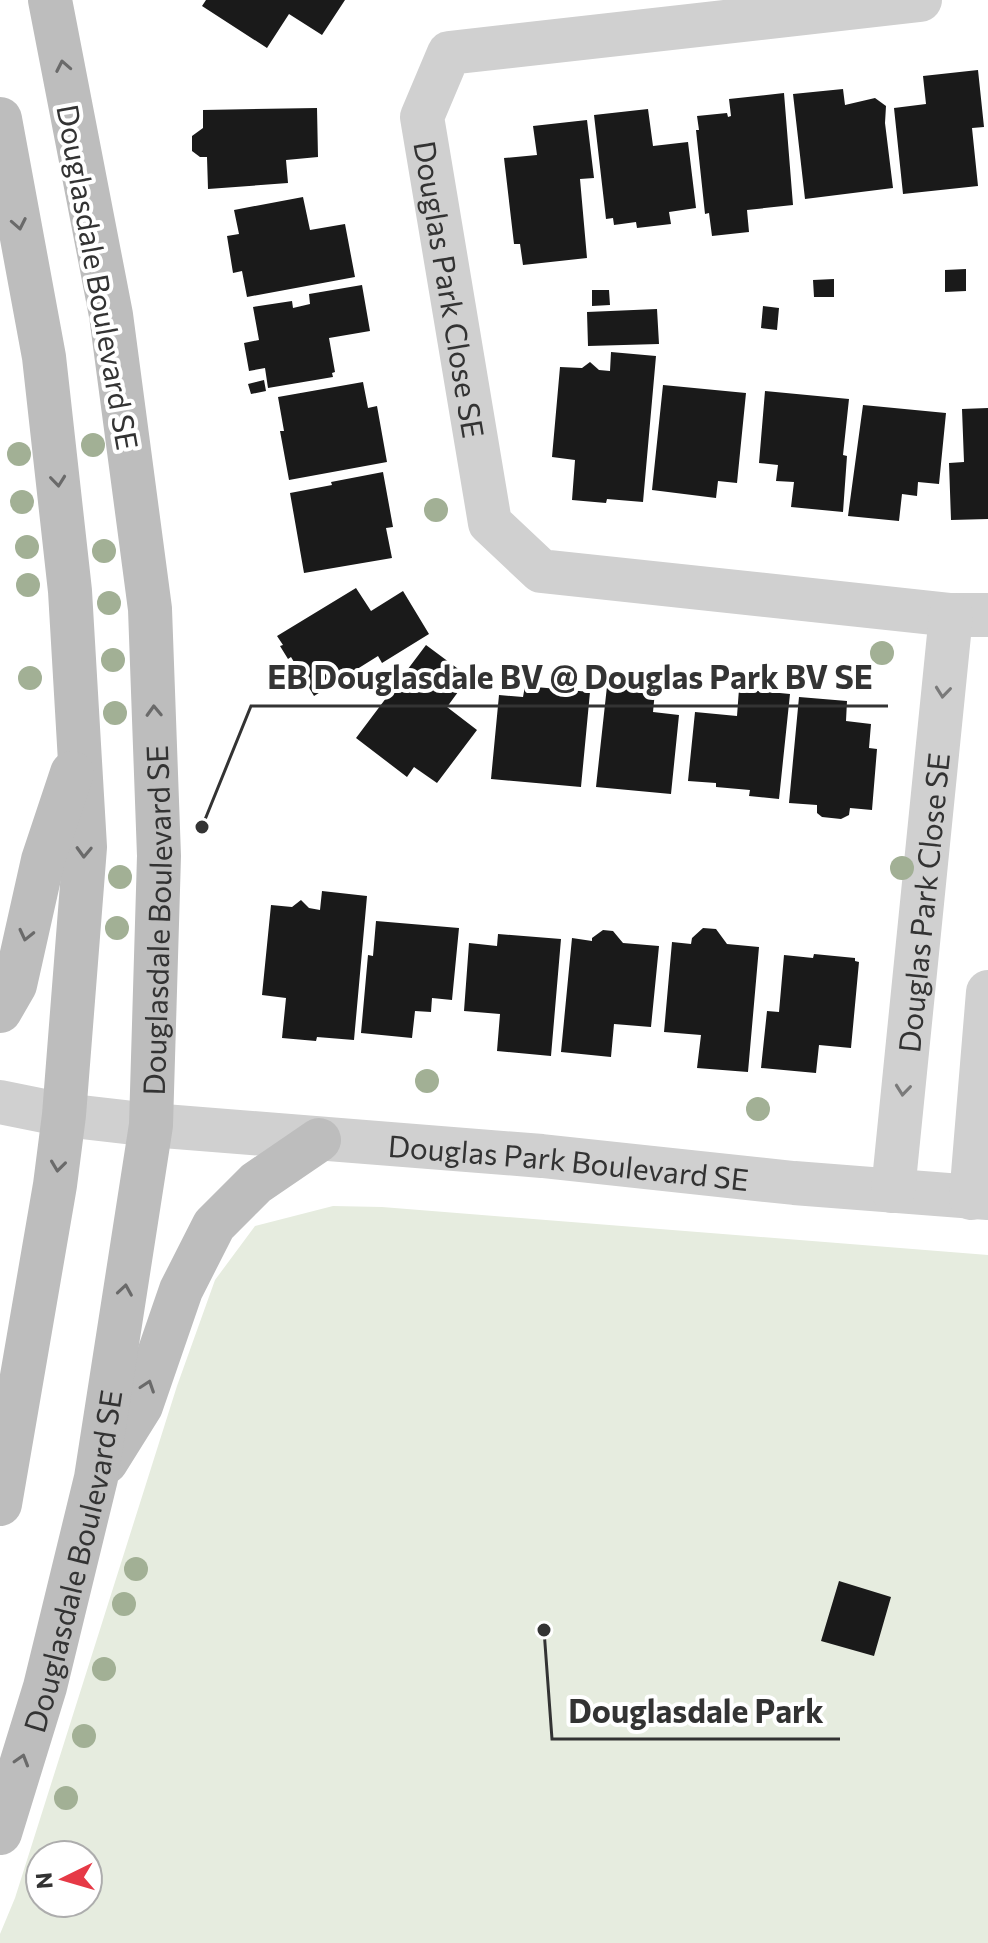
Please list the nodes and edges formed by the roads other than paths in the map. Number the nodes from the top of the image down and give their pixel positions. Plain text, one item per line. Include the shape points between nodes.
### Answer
1 (50, 0) edge
2 (920, 0) edge
3 (0, 119) edge
4 (969, 615) edge
5 (79, 752) junction
6 (988, 992) edge
7 (0, 1011) edge
8 (0, 1102) edge
9 (64, 1115) junction
10 (151, 1125) junction
11 (319, 1140) junction
12 (893, 1191) junction
13 (979, 1198) edge
14 (96, 1478) junction
15 (0, 1504) edge
16 (0, 1833) edge

10 -> 1 street, Douglasdale Boulevard SE via 159,856 150,609 111,315
2 - 4 street, Douglas Park Close SE via 449,53 422,117 490,523 541,571
3 -> 5 street via 44,357 70,591
4 -> 12 street, Douglas Park Close SE
5 -> 7 street via 43,860 15,985
5 -> 9 street via 85,847
6 - 13 street
8 - 9 street, Douglas Park Boulevard SE
9 - 10 street, Douglas Park Boulevard SE
9 -> 15 street
10 - 11 street, Douglas Park Boulevard SE
14 -> 10 street, Douglasdale Boulevard SE
11 - 12 street, Douglas Park Boulevard SE
14 -> 11 street via 141,1406 181,1290 214,1225 256,1183
12 - 13 street, Douglas Park Boulevard SE
16 -> 14 street, Douglasdale Boulevard SE via 45,1687

